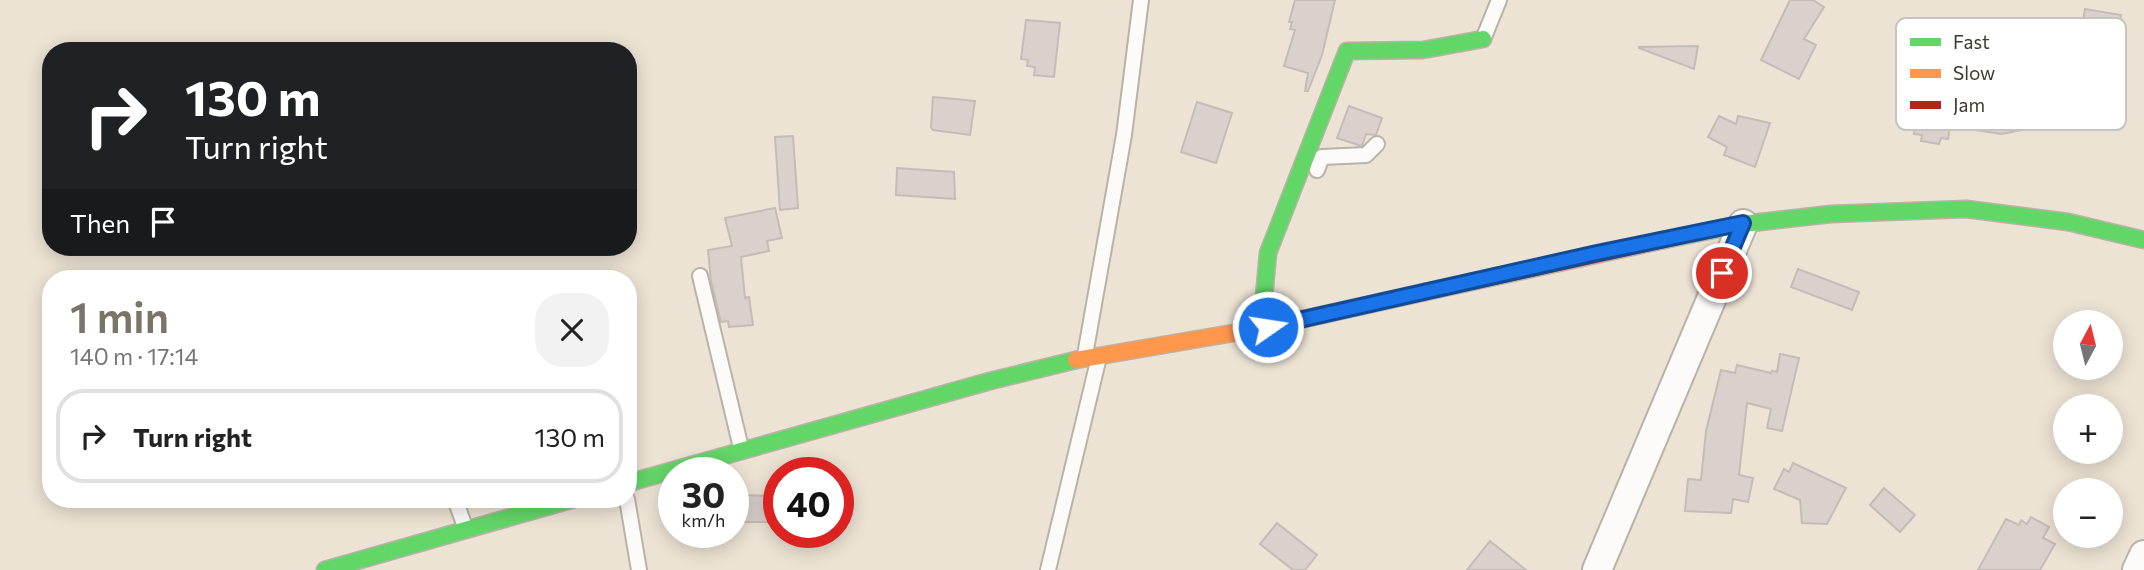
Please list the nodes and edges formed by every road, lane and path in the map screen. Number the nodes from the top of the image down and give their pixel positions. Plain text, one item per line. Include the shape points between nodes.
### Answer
1 (1141, 0) edge
2 (1499, 0) edge
3 (1483, 39) joint
4 (1377, 144) dead end
5 (1313, 180) dead end
6 (1743, 223) junction
7 (2144, 240) edge
8 (1283, 263) dead end
9 (701, 276) dead end
10 (1264, 297) junction
11 (1268, 327) junction
12 (1092, 357) junction
13 (742, 451) junction
14 (637, 480) edge
15 (458, 508) edge
16 (543, 508) edge
17 (629, 508) edge
18 (466, 530) junction
19 (2144, 555) edge
20 (325, 570) edge
21 (639, 570) edge
22 (1048, 570) edge
23 (1597, 570) edge
24 (2137, 570) edge

1 - 12 lane
2 - 3 lane
3 - 10 street via 1423,50 1347,51 1268,253
4 - 5 lane via 1366,155 1322,157
6 - 7 street via 1966,209 2068,222
6 - 11 street
6 - 23 street
8 - 10 lane
9 - 13 lane
10 - 11 street
11 - 12 street
12 - 13 street
12 - 22 lane
13 - 14 street
15 - 18 lane
16 - 18 street
17 - 21 lane
18 - 20 street
19 - 24 street

